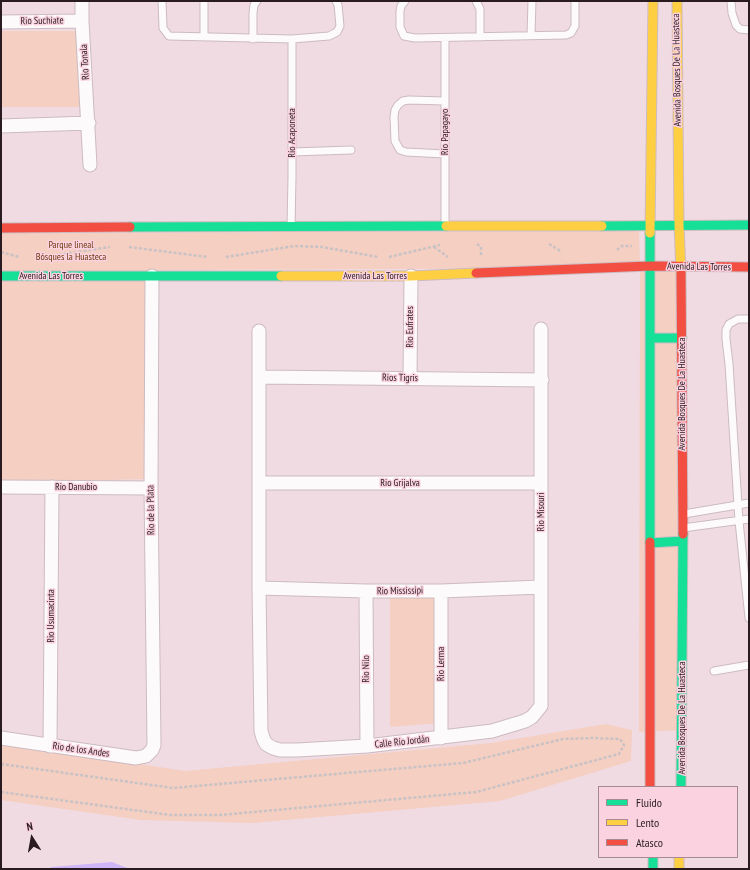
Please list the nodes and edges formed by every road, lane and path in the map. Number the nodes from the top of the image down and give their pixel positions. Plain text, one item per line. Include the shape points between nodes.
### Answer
1 (82, 1) edge
2 (162, 1) edge
3 (204, 1) edge
4 (257, 1) edge
5 (336, 1) edge
6 (405, 1) edge
7 (476, 1) edge
8 (532, 1) edge
9 (575, 1) edge
10 (653, 1) edge
11 (677, 1) edge
12 (731, 1) edge
13 (82, 21) junction
14 (1, 22) edge
15 (749, 30) edge
16 (531, 35) junction
17 (204, 37) junction
18 (480, 37) junction
19 (445, 38) junction
20 (253, 39) junction
21 (292, 39) junction
22 (445, 101) junction
23 (89, 123) junction
24 (1, 126) edge
25 (351, 150) dead end
26 (292, 152) junction
27 (445, 154) junction
28 (90, 165) dead end
29 (652, 225) junction
30 (679, 225) junction
31 (749, 225) edge
32 (445, 226) junction
33 (290, 227) junction
34 (1, 228) edge
35 (546, 241) dead end
36 (446, 244) dead end
37 (651, 245) junction
38 (111, 246) dead end
39 (126, 246) dead end
40 (1, 252) edge
41 (563, 252) dead end
42 (611, 254) dead end
43 (36, 257) dead end
44 (211, 257) dead end
45 (21, 258) dead end
46 (219, 258) dead end
47 (650, 266) junction
48 (681, 266) junction
49 (749, 267) edge
50 (1, 276) edge
51 (152, 276) junction
52 (411, 276) junction
53 (749, 319) edge
54 (541, 329) dead end
55 (259, 331) dead end
56 (650, 338) junction
57 (682, 338) junction
58 (259, 377) junction
59 (410, 378) junction
60 (542, 380) junction
61 (541, 483) junction
62 (259, 484) junction
63 (1, 487) edge
64 (52, 487) junction
65 (151, 488) junction
66 (749, 503) edge
67 (738, 504) junction
68 (683, 514) junction
69 (749, 519) edge
70 (739, 520) junction
71 (683, 528) junction
72 (683, 541) junction
73 (650, 543) junction
74 (747, 568) edge
75 (541, 587) junction
76 (259, 588) junction
77 (441, 590) junction
78 (366, 591) junction
79 (749, 618) edge
80 (749, 665) edge
81 (714, 671) dead end
82 (542, 696) joint
83 (1, 738) edge
84 (441, 738) junction
85 (154, 745) joint
86 (50, 746) junction
87 (367, 746) junction
88 (1, 764) edge
89 (650, 786) edge
90 (681, 786) edge
91 (1, 792) edge
92 (653, 858) edge
93 (679, 858) edge
94 (654, 869) edge
95 (679, 869) edge

1 - 13 street, Rio Tonala
2 - 17 lane via 163,26 169,36
3 - 17 lane
4 - 20 lane via 253,13
5 - 21 lane via 340,26 337,32 329,36
6 - 19 lane via 400,11 400,27 404,36
7 - 18 lane via 480,9
8 - 16 lane
9 - 16 lane via 575,26 571,33
10 - 29 street
11 - 30 street, Avenida Bosques De La Huasteca
12 - 15 lane via 736,25 740,29
13 - 14 street, Rio Suchiate
13 - 23 street, Rio Tonala
16 - 18 lane
17 - 20 lane
18 - 19 lane
19 - 22 lane, Río Papagayo
20 - 21 lane
21 - 26 lane, Río Acaponeta
22 - 27 lane, Río Papagayo
22 - 27 lane via 403,101 395,110 394,117 396,141 400,150
23 - 24 street
23 - 28 street, Rio Tonala
25 - 26 lane
26 - 33 lane, Río Acaponeta
27 - 32 lane, Río Papagayo
29 - 30 street
29 - 32 street
29 - 37 street
30 - 31 street
30 - 48 street, Avenida Bosques De La Huasteca
32 - 33 street
33 - 34 street
35 - 41 path
36 - 46 path via 383,258 322,247 294,246
37 - 42 path via 622,246
37 - 47 street
38 - 43 path
39 - 44 path
40 - 45 path
47 - 48 street, Avenida Las Torres
47 - 52 street, Avenida Las Torres
47 - 56 street
48 - 49 street, Avenida Las Torres
48 - 57 street, Avenida Bosques De La Huasteca
50 - 51 street, Avenida Las Torres
51 - 52 street, Avenida Las Torres
51 - 65 street, Rio de la Plata
52 - 59 street, Rio Eufrates
53 - 67 lane via 738,319 729,324 726,330
54 - 60 street, Rio Misouri
55 - 58 street
56 - 57 street
56 - 73 street
57 - 68 street, Avenida Bosques De La Huasteca
58 - 59 street, Rios Tigris
58 - 62 street
59 - 60 street, Rios Tigris
60 - 61 street, Rio Misouri
61 - 62 street, Rio Grijalva
61 - 75 street, Rio Misouri
62 - 76 street
63 - 64 street, Rio Danubio
64 - 65 street, Rio Danubio
64 - 86 street, Rio Usumacinta
65 - 85 street, Rio de la Plata
66 - 67 lane
67 - 68 lane
67 - 70 lane
68 - 71 street, Avenida Bosques De La Huasteca
69 - 70 lane
70 - 71 lane
70 - 74 lane
71 - 72 street, Avenida Bosques De La Huasteca
72 - 73 street
72 - 90 street, Avenida Bosques De La Huasteca
73 - 89 street
74 - 79 lane
75 - 77 street, Rio Mississipi
75 - 82 street, Rio Misouri
76 - 78 street, Rio Mississipi
76 - 87 street, Calle Río Jordán via 262,726 266,744 280,750
77 - 78 street, Rio Mississipi
77 - 84 street, Rio Lerma
78 - 87 street, Rio Nilo
80 - 81 lane
82 - 84 street, Calle Río Jordán via 539,710 525,721 492,731
83 - 86 street, Rio de los Andes
84 - 87 street, Calle Río Jordán
85 - 86 street, Rio de los Andes via 146,756 136,758
88 - 91 path via 173,788 463,763 562,739 620,739 624,746 619,754 476,792 220,815 170,815
92 - 94 street
93 - 95 street

